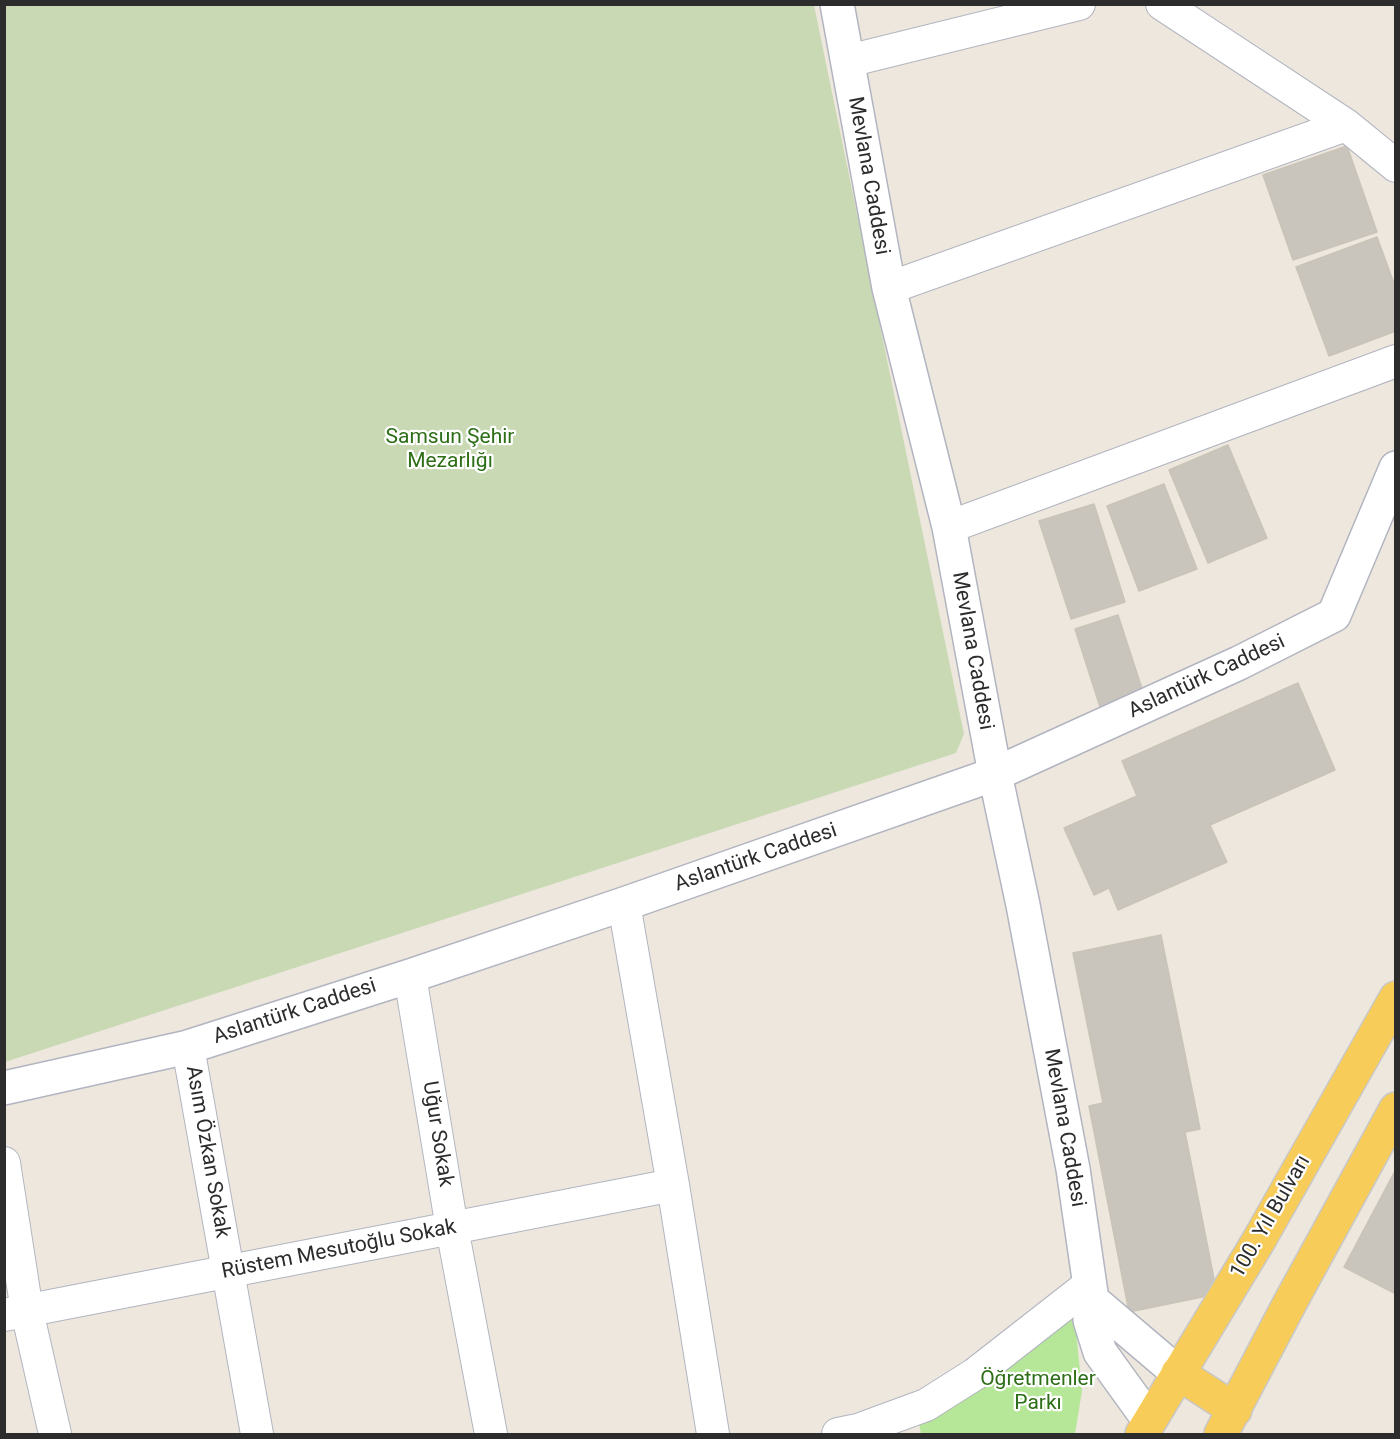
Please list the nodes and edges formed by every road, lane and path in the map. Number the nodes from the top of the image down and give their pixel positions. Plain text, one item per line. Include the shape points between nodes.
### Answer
1 (837, 4) edge
2 (1079, 4) edge
3 (1162, 4) edge
4 (848, 61) junction
5 (1346, 125) junction
6 (1395, 166) edge
7 (889, 288) junction
8 (1395, 361) edge
9 (1395, 468) edge
10 (949, 527) junction
11 (995, 774) junction
12 (624, 904) junction
13 (410, 976) junction
14 (1395, 998) edge
15 (188, 1047) junction
16 (4, 1088) edge
17 (1395, 1109) edge
18 (4, 1163) edge
19 (673, 1185) junction
20 (452, 1228) junction
21 (229, 1272) junction
22 (1090, 1293) junction
23 (16, 1313) edge
24 (1178, 1372) junction
25 (1228, 1422) edge
26 (1146, 1427) edge
27 (55, 1434) edge
28 (257, 1434) edge
29 (491, 1434) edge
30 (713, 1434) edge
31 (838, 1434) edge

1 - 4 street, Mevlana Caddesi
2 - 4 street
3 - 5 street
4 - 7 street, Mevlana Caddesi
5 - 6 street
5 - 7 street
7 - 10 street, Mevlana Caddesi
8 - 10 street
9 - 11 street, Aslantürk Caddesi via 1334,615 1239,663
10 - 11 street, Mevlana Caddesi
11 - 12 street, Aslantürk Caddesi
11 - 22 street, Mevlana Caddesi via 1071,1158
12 - 13 street, Aslantürk Caddesi
12 - 19 street
13 - 15 street, Aslantürk Caddesi
13 - 20 street, Uğur Sokak
14 - 24 main road, 100. Yıl Bulvarı via 1259,1240
15 - 16 street, Aslantürk Caddesi
15 - 21 street, Asım Özkan Sokak
17 - 25 main road
18 - 23 street
19 - 20 street, Rüstem Mesutoğlu Sokak
19 - 30 street
20 - 21 street, Rüstem Mesutoğlu Sokak
20 - 29 street, Uğur Sokak
21 - 23 street, Rüstem Mesutoğlu Sokak
21 - 28 street, Asım Özkan Sokak
22 - 24 street
22 - 26 street, Mevlana Caddesi via 1090,1320 1100,1352
22 - 31 street via 926,1405
23 - 27 street
24 - 25 main road
24 - 26 main road, 100. Yıl Bulvarı

